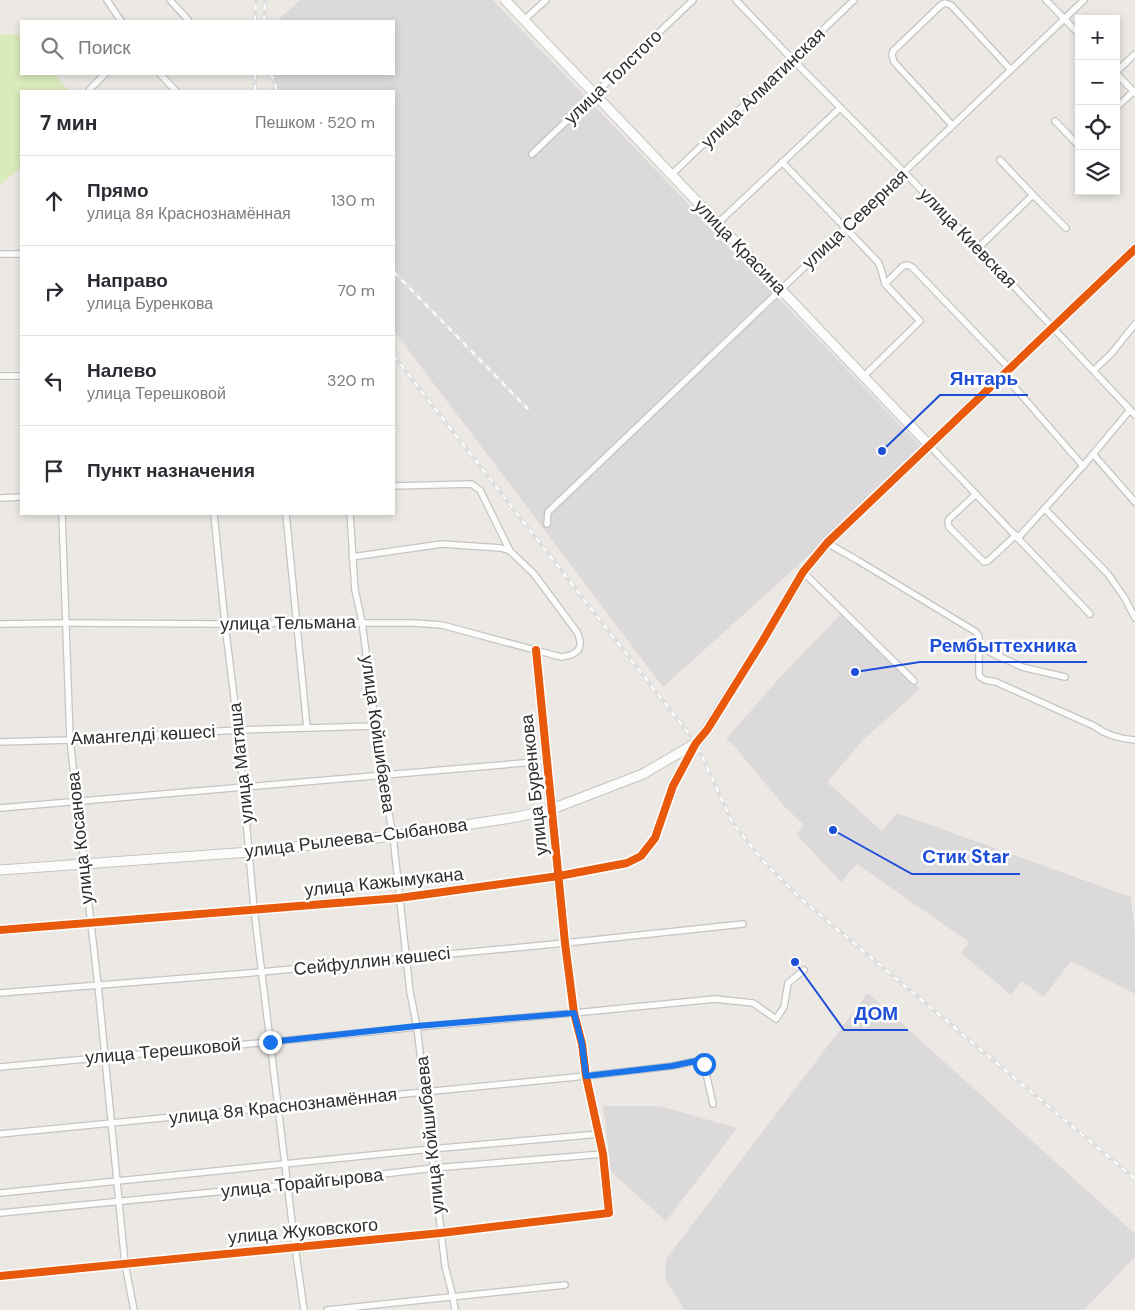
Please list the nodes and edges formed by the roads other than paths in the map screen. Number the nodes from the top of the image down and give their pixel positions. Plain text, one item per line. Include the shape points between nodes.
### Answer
1 (107, 0) edge
2 (170, 0) edge
3 (505, 0) edge
4 (546, 0) edge
5 (693, 0) edge
6 (736, 0) edge
7 (854, 0) edge
8 (1046, 0) edge
9 (1084, 0) edge
10 (1064, 19) junction
11 (120, 20) edge
12 (188, 20) edge
13 (524, 20) junction
14 (1075, 30) edge
15 (1135, 54) edge
16 (792, 59) junction
17 (1120, 69) edge
18 (1011, 70) junction
19 (104, 75) edge
20 (161, 75) edge
21 (1120, 77) edge
22 (90, 90) edge
23 (175, 90) edge
24 (1134, 92) edge
25 (594, 94) junction
26 (1119, 105) edge
27 (840, 108) junction
28 (1055, 121) dead end
29 (952, 125) junction
30 (1075, 141) edge
31 (532, 154) dead end
32 (1000, 160) dead end
33 (782, 162) junction
34 (904, 172) junction
35 (671, 175) junction
36 (1033, 195) junction
37 (718, 223) junction
38 (845, 228) junction
39 (1066, 228) dead end
40 (978, 248) junction
41 (1135, 249) edge
42 (0, 254) edge
43 (20, 254) edge
44 (885, 284) junction
45 (780, 289) junction
46 (1135, 324) edge
47 (1053, 327) junction
48 (1094, 370) junction
49 (1007, 372) junction
50 (0, 376) edge
51 (20, 376) edge
52 (864, 376) junction
53 (1133, 412) edge
54 (930, 446) junction
55 (1093, 454) junction
56 (1083, 466) junction
57 (395, 486) edge
58 (976, 494) junction
59 (0, 498) edge
60 (20, 498) edge
61 (1135, 502) edge
62 (1045, 509) junction
63 (62, 515) edge
64 (214, 515) edge
65 (286, 515) edge
66 (350, 515) edge
67 (547, 524) dead end
68 (1017, 536) junction
69 (827, 543) junction
70 (510, 551) junction
71 (352, 557) junction
72 (803, 572) junction
73 (1090, 614) dead end
74 (1135, 618) edge
75 (362, 622) junction
76 (66, 623) junction
77 (298, 623) junction
78 (0, 624) edge
79 (226, 624) junction
80 (979, 647) junction
81 (536, 650) junction
82 (1065, 677) dead end
83 (914, 682) dead end
84 (376, 726) junction
85 (307, 728) junction
86 (238, 730) junction
87 (70, 740) junction
88 (1135, 740) edge
89 (0, 742) edge
90 (696, 743) junction
91 (547, 761) junction
92 (382, 775) junction
93 (243, 788) junction
94 (76, 801) junction
95 (0, 808) edge
96 (552, 809) junction
97 (393, 836) junction
98 (250, 852) junction
99 (83, 863) junction
100 (0, 870) edge
101 (558, 876) junction
102 (399, 898) junction
103 (254, 909) junction
104 (90, 923) junction
105 (743, 924) dead end
106 (0, 930) edge
107 (565, 943) junction
108 (406, 958) junction
109 (804, 970) dead end
110 (261, 972) junction
111 (98, 985) junction
112 (0, 993) edge
113 (574, 1013) junction
114 (417, 1026) junction
115 (270, 1042) junction
116 (104, 1057) junction
117 (0, 1067) edge
118 (586, 1076) junction
119 (425, 1091) junction
120 (714, 1104) dead end
121 (278, 1106) junction
122 (111, 1123) junction
123 (0, 1134) edge
124 (599, 1134) junction
125 (431, 1149) junction
126 (603, 1154) junction
127 (285, 1165) junction
128 (434, 1168) junction
129 (117, 1182) junction
130 (288, 1185) junction
131 (0, 1193) edge
132 (119, 1203) junction
133 (0, 1213) edge
134 (609, 1213) joint
135 (441, 1233) junction
136 (295, 1247) junction
137 (125, 1264) junction
138 (0, 1276) edge
139 (565, 1285) dead end
140 (454, 1298) junction
141 (134, 1310) edge
142 (304, 1310) edge
143 (328, 1310) edge
144 (455, 1310) edge

1 - 11 street
2 - 12 street
3 - 13 street, улица Красина
4 - 13 street
5 - 25 street, улица Толстого
6 - 16 street, улица Киевская
7 - 16 street, улица Алматинская
8 - 10 street
9 - 10 street, улица Северная
10 - 14 street
10 - 18 street, улица Северная
13 - 25 street, улица Красина
15 - 17 street
16 - 27 street, улица Киевская
16 - 35 street, улица Алматинская
18 - 29 street, улица Северная
18 - 29 street via 949,4 941,6 913,31 893,51 894,62
19 - 22 street
20 - 23 street
21 - 24 street
24 - 26 street
25 - 31 street, улица Толстого
25 - 35 street, улица Красина
27 - 33 street
27 - 34 street, улица Киевская
28 - 30 street
29 - 34 street, улица Северная
32 - 36 street
33 - 37 street
33 - 38 street
34 - 38 street, улица Северная
34 - 40 street, улица Киевская
35 - 37 street, улица Красина
36 - 39 street
36 - 40 street
37 - 45 street, улица Красина
38 - 44 street via 878,262
38 - 45 street, улица Северная
40 - 47 street, улица Киевская
41 - 47 street
42 - 43 street
44 - 49 street via 903,266 912,267
44 - 52 street via 920,321
45 - 52 street, улица Красина
45 - 67 street, улица Северная via 548,512
46 - 48 street
47 - 48 street, улица Киевская
47 - 49 street
48 - 53 street, улица Киевская
49 - 54 street
49 - 56 street
50 - 51 street
52 - 54 street, улица Красина
53 - 55 street
54 - 58 street, улица Красина
54 - 69 street
55 - 56 street
55 - 61 street
56 - 62 street
57 - 70 street via 471,484 480,490
58 - 68 street, улица Красина
58 - 68 street via 949,519 949,527 984,562
59 - 60 street
62 - 68 street
62 - 74 street via 1108,574
63 - 76 street, улица Косанова
64 - 79 street, улица Матяша
65 - 77 street
66 - 71 street, улица Койшибаева
68 - 73 street, улица Красина
69 - 72 street
69 - 80 street via 976,632
70 - 71 street via 442,544
70 - 81 street, улица Тельмана via 534,574 581,639 579,649 572,656 561,657
71 - 75 street, улица Койшибаева
72 - 83 street
72 - 90 street
75 - 77 street, улица Тельмана
75 - 81 street, улица Тельмана via 442,625
75 - 84 street, улица Койшибаева
76 - 78 street, улица Тельмана
76 - 79 street, улица Тельмана
76 - 87 street, улица Косанова
77 - 79 street, улица Тельмана
77 - 85 street
79 - 86 street, улица Матяша
80 - 82 street via 1022,667
80 - 88 street via 979,672 985,680 996,682 1103,732
81 - 91 street, улица Буренкова
84 - 85 street, Амангелді көшесі
84 - 92 street, улица Койшибаева
85 - 86 street, Амангелді көшесі
86 - 87 street, Амангелді көшесі
86 - 93 street, улица Матяша
87 - 89 street, Амангелді көшесі
87 - 94 street, улица Косанова
90 - 96 street, улица Рылеева-Сыбанова via 642,774
90 - 101 street, улица Кажымукана via 673,786 655,838 641,856 627,863
91 - 92 street
91 - 96 street, улица Буренкова
92 - 93 street
92 - 97 street, улица Койшибаева
93 - 94 street
93 - 98 street, улица Матяша
94 - 95 street
94 - 99 street, улица Косанова
96 - 97 street, улица Рылеева-Сыбанова
96 - 101 street, улица Буренкова
97 - 98 street, улица Рылеева-Сыбанова
97 - 102 street, улица Койшибаева
98 - 99 street, улица Рылеева-Сыбанова
98 - 103 street, улица Матяша
99 - 100 street, улица Рылеева-Сыбанова
99 - 104 street, улица Косанова
101 - 102 street, улица Кажымукана
101 - 107 street, улица Буренкова
102 - 103 street, улица Кажымукана
102 - 108 street, улица Койшибаева
103 - 104 street, улица Кажымукана
103 - 110 street, улица Матяша
104 - 106 street, улица Кажымукана
104 - 111 street, улица Косанова
105 - 107 street, Сейфуллин көшесі
107 - 108 street, Сейфуллин көшесі
107 - 113 street, улица Буренкова
108 - 110 street, Сейфуллин көшесі
108 - 114 street, улица Койшибаева
109 - 113 street, улица Терешковой via 788,982 784,1006 776,1019 753,1003 715,999
110 - 111 street, Сейфуллин көшесі
110 - 115 street, улица Матяша
111 - 112 street, Сейфуллин көшесі
111 - 116 street, улица Косанова
113 - 114 street, улица Терешковой
113 - 118 street, улица Буренкова
114 - 115 street, улица Терешковой
114 - 119 street, улица Койшибаева
115 - 116 street, улица Терешковой
115 - 121 street, улица Матяша
116 - 117 street, улица Терешковой
116 - 122 street, улица Косанова
118 - 119 street, улица 8я Краснознамённая
118 - 120 street, улица 8я Краснознамённая via 696,1061 704,1064
118 - 124 street, улица Буренкова
119 - 121 street, улица 8я Краснознамённая
119 - 125 street, улица Койшибаева
121 - 122 street, улица 8я Краснознамённая
121 - 127 street, улица Матяша
122 - 123 street, улица 8я Краснознамённая
122 - 129 street, улица Косанова
124 - 125 street, улица Торайгырова
124 - 126 street, улица Буренкова
125 - 127 street, улица Торайгырова
125 - 128 street, улица Койшибаева
126 - 128 street, улица Торайгырова
126 - 134 street, улица Буренкова
127 - 129 street, улица Торайгырова
127 - 130 street, улица Матяша
128 - 130 street, улица Торайгырова
128 - 135 street, улица Койшибаева
129 - 131 street, улица Торайгырова
129 - 132 street, улица Косанова
130 - 132 street, улица Торайгырова
130 - 136 street, улица Матяша
132 - 133 street, улица Торайгырова
132 - 137 street, улица Косанова
134 - 135 street, улица Жуковского
135 - 136 street, улица Жуковского
135 - 140 street, улица Койшибаева via 445,1266
136 - 137 street, улица Жуковского
136 - 142 street, улица Матяша
137 - 138 street, улица Жуковского
137 - 141 street, улица Косанова
139 - 140 street
140 - 143 street
140 - 144 street, улица Койшибаева

